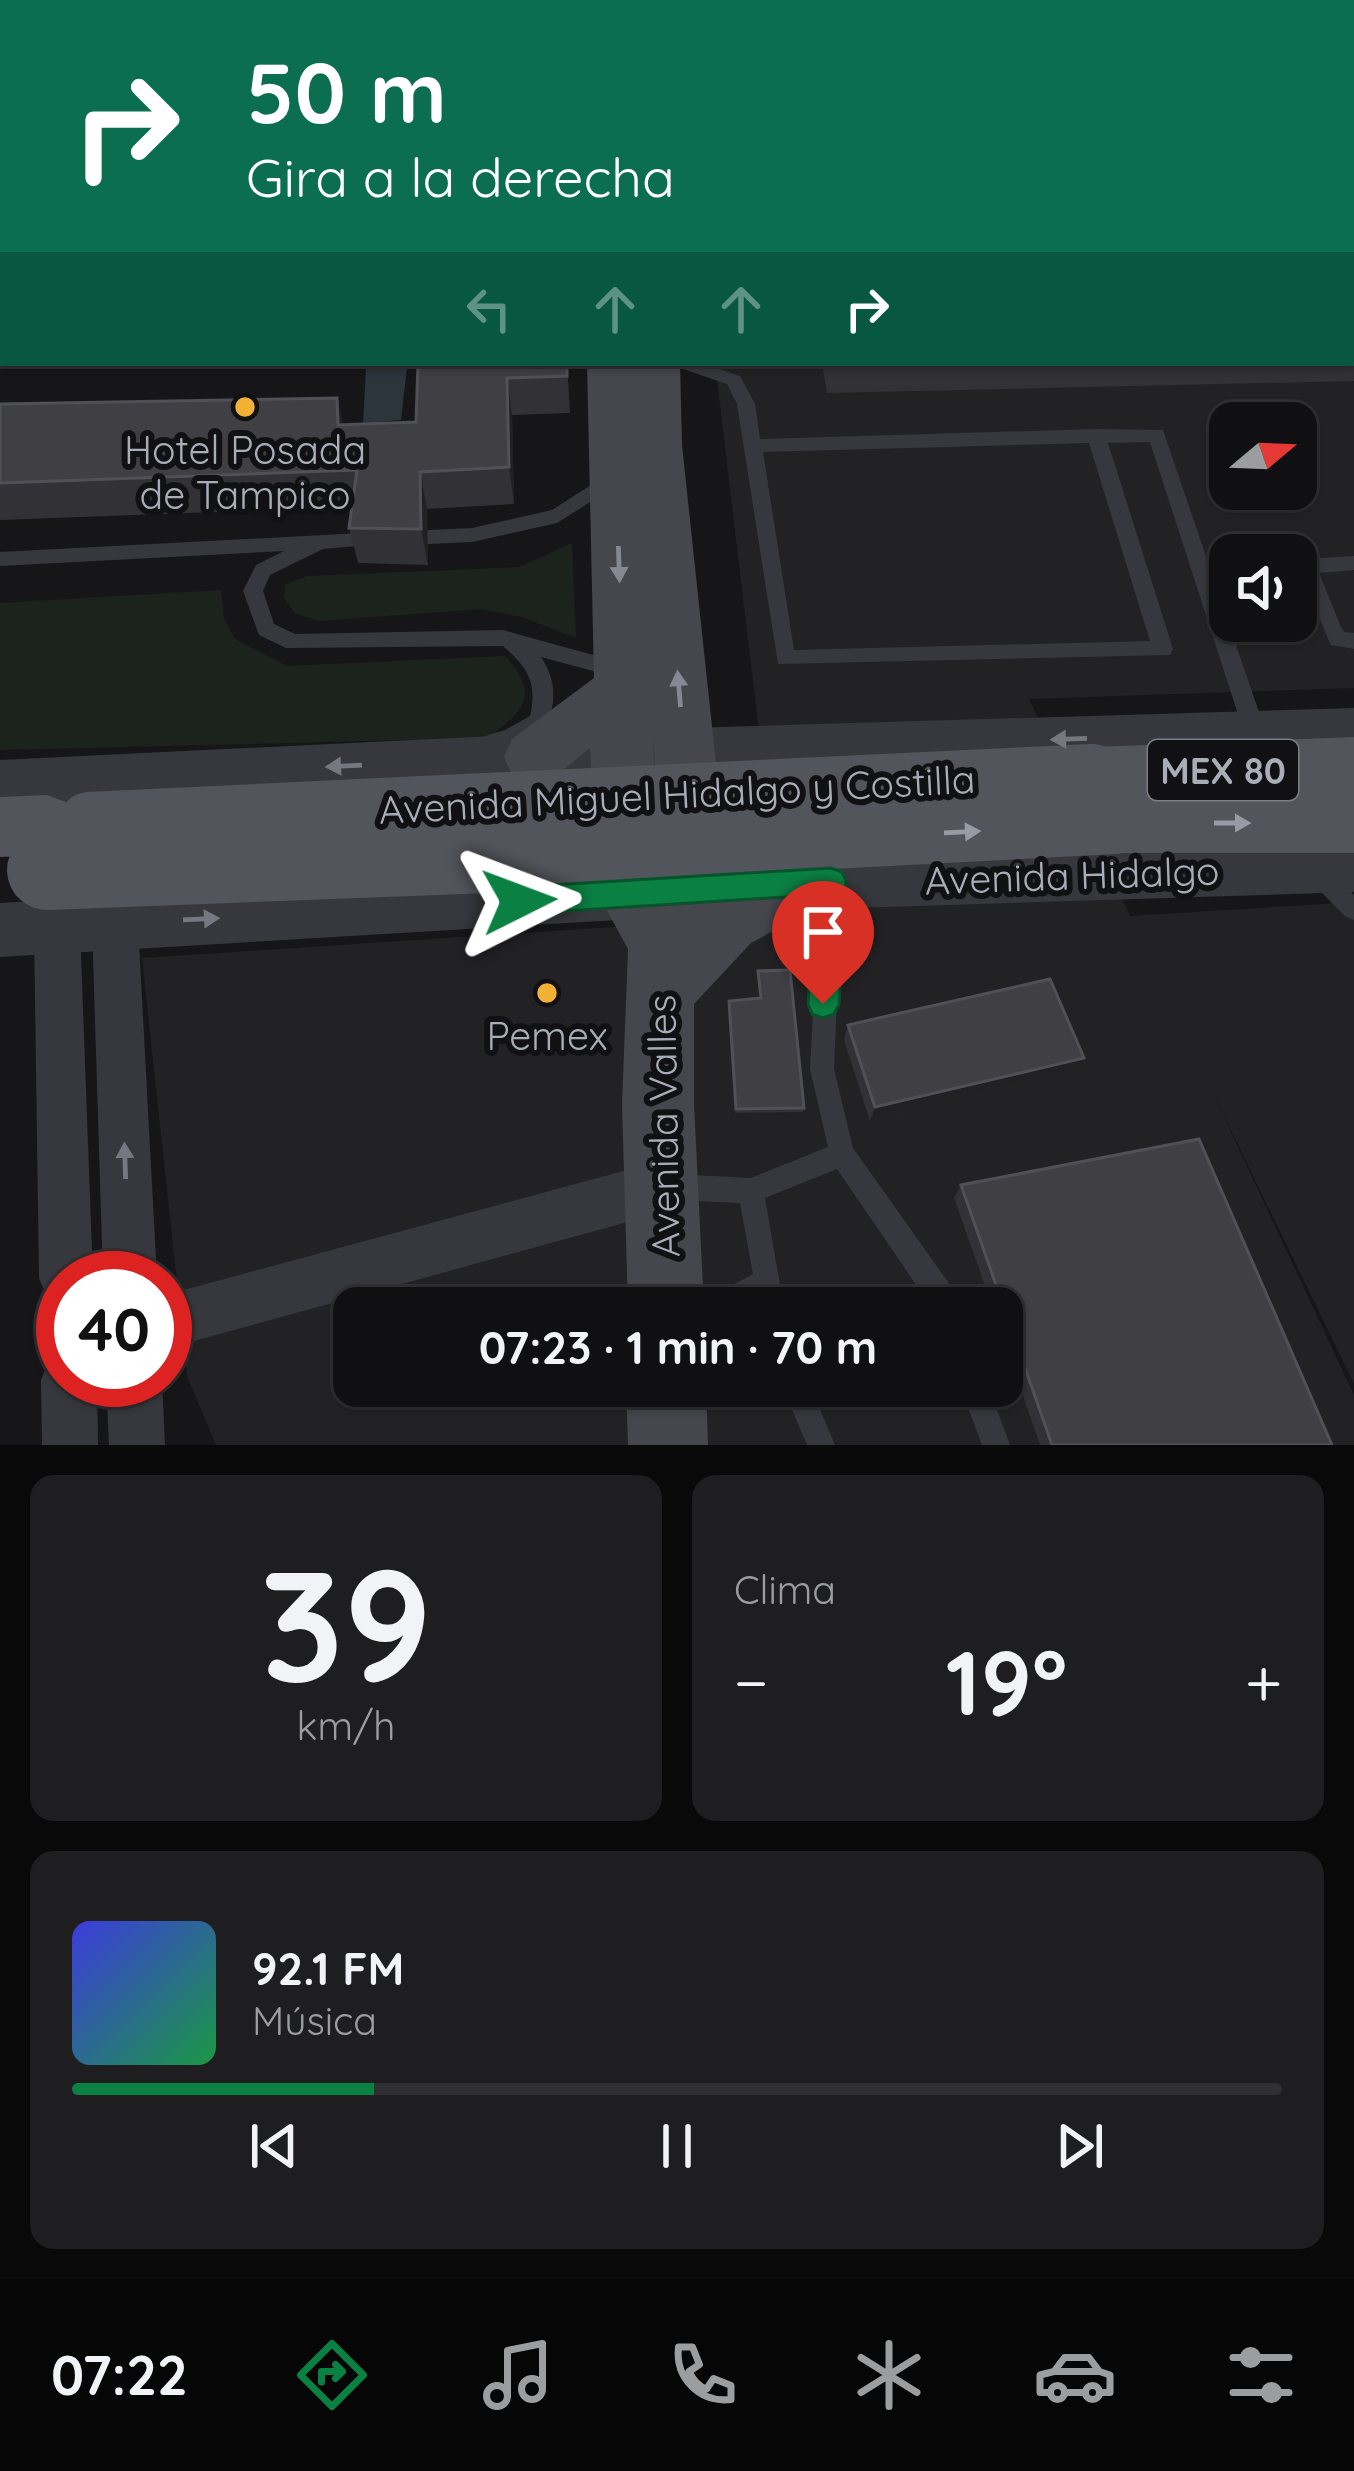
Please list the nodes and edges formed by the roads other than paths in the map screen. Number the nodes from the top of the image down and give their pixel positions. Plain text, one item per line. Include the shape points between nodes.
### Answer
1 (613, 366) edge
2 (655, 366) edge
3 (691, 366) edge
4 (1096, 435) junction
5 (754, 446) junction
6 (637, 460) junction
7 (428, 537) dead end
8 (362, 540) edge
9 (318, 543) junction
10 (0, 559) edge
11 (1354, 563) edge
12 (503, 638) junction
13 (1354, 641) edge
14 (623, 680) junction
15 (1354, 730) edge
16 (1255, 733) junction
17 (711, 750) junction
18 (620, 753) junction
19 (545, 756) junction
20 (404, 763) junction
21 (1354, 765) edge
22 (1104, 799) junction
23 (25, 851) edge
24 (1340, 853) edge
25 (564, 898) junction
26 (719, 910) junction
27 (1354, 910) edge
28 (115, 924) junction
29 (0, 930) edge
30 (121, 1067) junction
31 (62, 1087) junction
32 (842, 1154) junction
33 (664, 1186) junction
34 (751, 1191) junction
35 (65, 1251) edge
36 (129, 1251) edge
37 (665, 1287) edge
38 (769, 1287) edge
39 (936, 1287) edge
40 (192, 1315) edge
41 (69, 1407) edge
42 (135, 1407) edge
43 (667, 1407) edge
44 (805, 1407) edge
45 (982, 1407) edge
46 (70, 1445) edge
47 (137, 1445) edge
48 (668, 1445) edge
49 (821, 1445) edge
50 (996, 1445) edge

1 - 6 main road
2 - 6 main road
3 - 5 lane via 734,380
4 - 5 lane
4 - 5 lane via 1163,649 785,658
4 - 16 lane via 1157,435
6 - 7 lane via 557,516
6 -> 14 main road
17 -> 6 main road
8 - 9 lane
9 - 10 lane
9 - 12 lane via 263,570 253,591 266,628 292,642
11 - 13 lane via 1307,566 1332,630
12 - 14 lane
12 - 20 lane via 543,674 539,721 510,738
14 - 18 main road
14 - 19 main road
15 - 16 street, Avenida Hidalgo
16 -> 17 street, Avenida Hidalgo
17 - 18 street, Avenida Hidalgo
17 - 26 main road
18 - 19 street, Avenida Hidalgo
18 - 26 main road
19 - 20 street, Avenida Hidalgo
19 - 25 street via 566,771 574,822 576,877
20 -> 23 street, Avenida Hidalgo
21 - 22 main road, Avenida Miguel Hidalgo y Costilla / MEX 80
22 - 23 main road, Avenida Miguel Hidalgo y Costilla / MEX 80, bridge via 860,839
22 -> 24 main road, Avenida Miguel Hidalgo y Costilla / MEX 80
23 - 28 street, Avenida Hidalgo
23 - 29 street, Avenida Hidalgo
23 - 31 street
24 - 26 street, Avenida Hidalgo
24 - 27 lane
25 - 26 street, Avenida Hidalgo
28 -> 25 street, Avenida Hidalgo
26 - 32 lane via 822,1069
26 - 33 main road, Avenida Valles via 658,1104
28 - 30 street
30 - 31 street
36 -> 30 street
31 - 35 street
32 - 34 lane
32 - 39 lane
33 - 34 lane
33 - 37 main road, Avenida Valles
33 - 40 street
34 - 38 lane
41 - 46 street
42 - 47 street
43 - 48 main road
44 - 49 lane
45 - 50 lane

